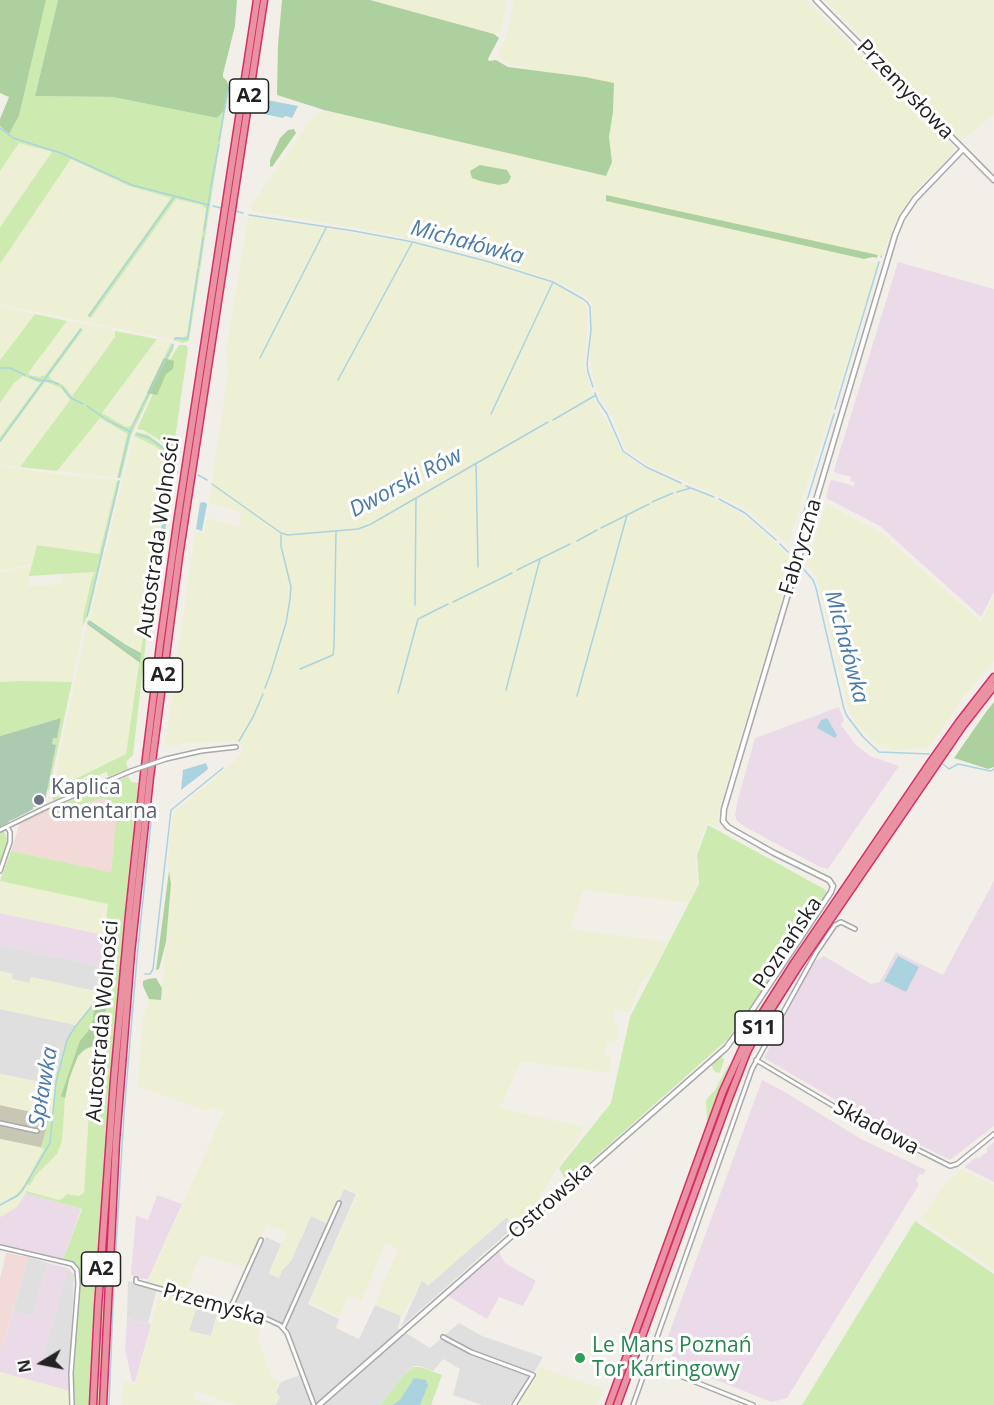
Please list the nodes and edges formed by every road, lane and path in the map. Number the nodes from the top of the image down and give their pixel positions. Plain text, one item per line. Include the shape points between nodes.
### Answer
1 (257, 0) edge
2 (264, 0) edge
3 (816, 0) edge
4 (963, 150) junction
5 (994, 180) edge
6 (231, 191) junction
7 (227, 216) junction
8 (994, 677) edge
9 (994, 686) edge
10 (236, 747) dead end
11 (7, 827) junction
12 (0, 830) edge
13 (0, 871) edge
14 (823, 905) joint
15 (855, 929) dead end
16 (741, 1049) junction
17 (756, 1060) junction
18 (729, 1061) dead end
19 (0, 1123) edge
20 (705, 1126) dead end
21 (37, 1131) dead end
22 (994, 1134) edge
23 (704, 1144) junction
24 (339, 1203) dead end
25 (261, 1240) dead end
26 (0, 1246) edge
27 (136, 1279) dead end
28 (230, 1309) junction
29 (283, 1328) junction
30 (443, 1337) dead end
31 (648, 1363) junction
32 (617, 1393) junction
33 (72, 1405) edge
34 (93, 1405) edge
35 (103, 1405) edge
36 (316, 1405) edge
37 (514, 1405) edge
38 (609, 1405) edge
39 (617, 1405) edge
40 (633, 1405) edge
41 (753, 1405) edge

1 - 6 highway, Autostrada Wolności / A2
2 - 6 highway, Autostrada Wolności / A2
3 - 4 street, Przemysłowa
4 - 5 street, Przemysłowa
4 - 14 street, Fabryczna via 918,195 895,236 724,809 723,820 730,829 831,882 832,890
6 - 7 highway, Autostrada Wolności / A2
7 - 34 highway, Autostrada Wolności / A2 via 160,645 135,856 109,1149
7 - 35 highway, Autostrada Wolności / A2 via 175,582 140,867 116,1137
8 - 16 highway, Poznańska / S11 via 930,763 794,963
9 - 32 highway, Poznańska / S11 via 962,727 760,1027 747,1052
10 - 11 street, bridge via 201,751 131,771
11 - 12 street
11 - 13 street via 10,842
14 - 36 street, Ostrowska via 726,1048
15 - 17 street via 841,922 836,925
16 - 18 highway
16 - 23 highway, Poznańska / S11
17 - 22 street, Składowa via 847,1114 950,1166
17 - 31 street
19 - 21 street
20 - 23 highway
23 - 32 highway, Poznańska / S11
24 - 29 street
25 - 28 street
26 - 33 street via 75,1267 78,1274
27 - 28 street, Przemyska
28 - 29 street, Przemyska via 267,1319
29 - 36 street, Przemyska
30 - 37 street via 533,1376
31 - 40 street
31 - 41 street
32 - 38 highway, S11
32 - 39 highway, S11

